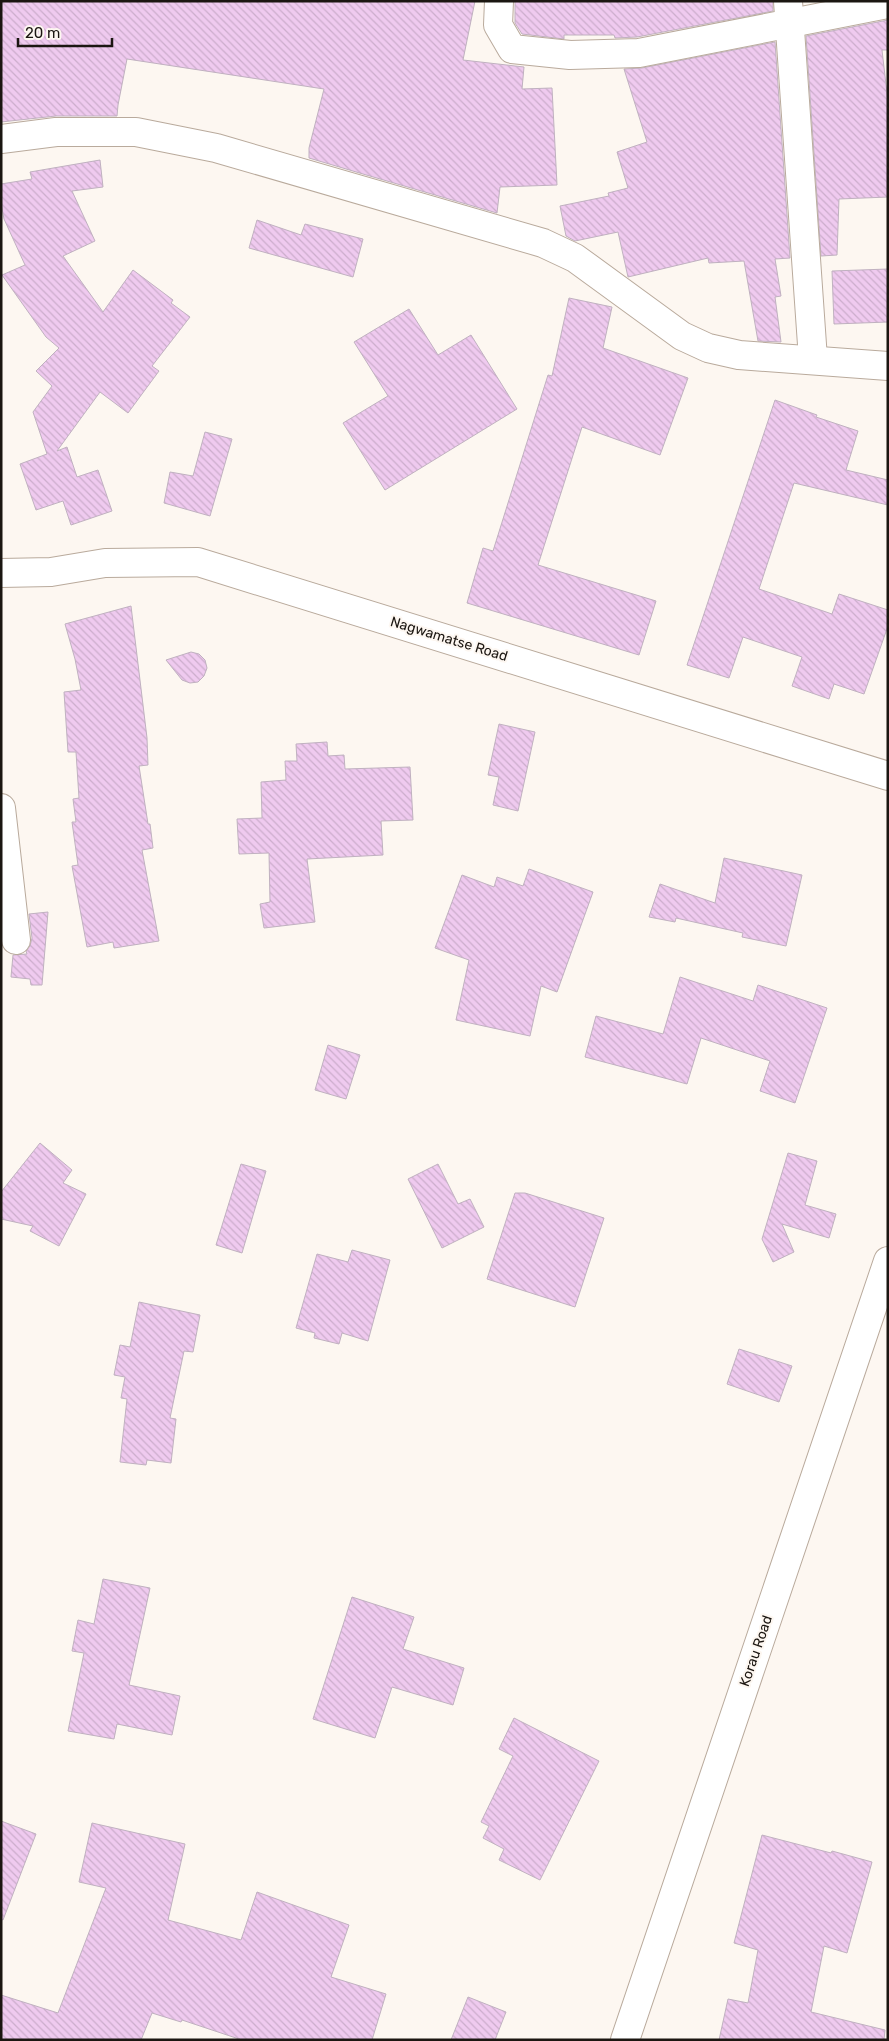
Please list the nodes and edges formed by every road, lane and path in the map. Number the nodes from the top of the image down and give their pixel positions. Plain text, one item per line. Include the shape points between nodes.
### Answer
1 (499, 1) edge
2 (888, 4) edge
3 (789, 11) edge
4 (1, 139) edge
5 (813, 359) junction
6 (888, 366) edge
7 (1, 573) edge
8 (888, 776) edge
9 (1, 808) edge
10 (16, 940) dead end
11 (888, 1262) edge
12 (625, 2040) edge

1 - 3 street via 498,25 512,50 570,56 639,52
2 - 3 street
3 - 5 street
4 - 5 street via 56,132 136,132 216,148 543,243 575,258 682,336 708,348 740,355
5 - 6 street
7 - 8 street, Nagwamatse Road via 51,572 105,563 198,562
9 - 10 street
11 - 12 street, Korau Road

